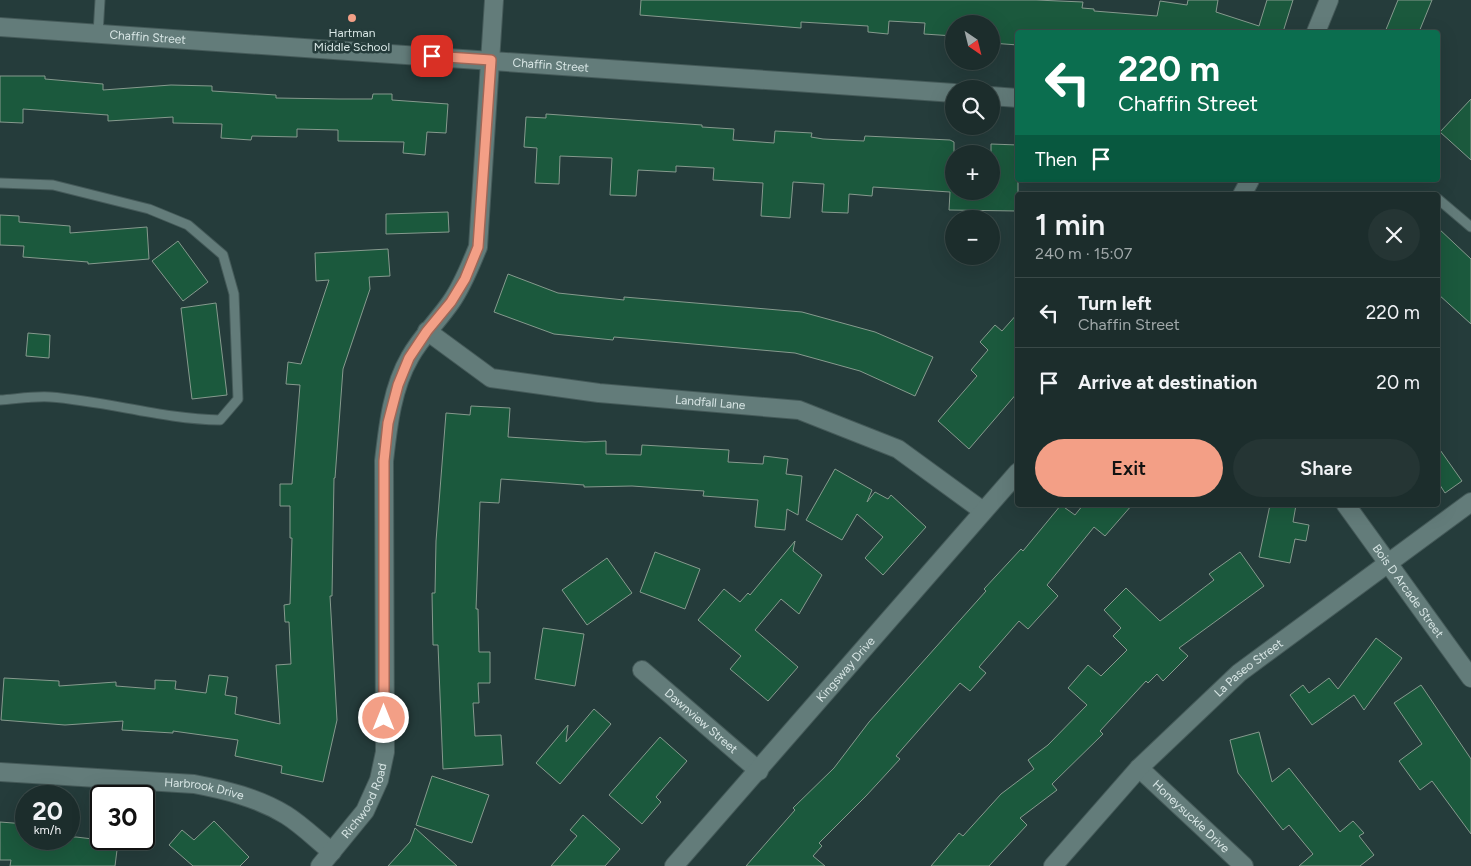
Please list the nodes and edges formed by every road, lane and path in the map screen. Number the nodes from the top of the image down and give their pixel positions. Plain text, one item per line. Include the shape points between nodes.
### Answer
1 (100, 0) edge
2 (494, 0) edge
3 (1329, 0) edge
4 (0, 27) edge
5 (1317, 30) edge
6 (98, 34) junction
7 (491, 60) junction
8 (945, 92) edge
9 (1000, 97) edge
10 (1015, 98) edge
11 (0, 183) edge
12 (1440, 201) edge
13 (1471, 227) edge
14 (427, 331) junction
15 (0, 400) edge
16 (1015, 475) edge
17 (1471, 502) edge
18 (1347, 507) edge
19 (983, 511) junction
20 (1388, 562) junction
21 (642, 670) dead end
22 (1471, 678) edge
23 (1139, 768) junction
24 (758, 771) junction
25 (0, 772) edge
26 (332, 852) junction
27 (320, 866) edge
28 (674, 866) edge
29 (1053, 866) edge
30 (1244, 866) edge

1 - 6 lane
2 - 7 street, Richwood Road
3 - 5 street
4 - 6 street, Chaffin Street
6 - 7 street, Chaffin Street
7 - 8 street, Chaffin Street
7 - 14 street, Richwood Road via 478,247 465,279
9 - 10 street
11 - 15 lane via 53,185 148,209 188,225 223,255 234,294 238,382 238,399 220,420 190,419 48,397
12 - 13 lane
14 - 19 street, Landfall Lane via 491,378 599,393 799,410 898,449
14 - 26 street, Richwood Road via 409,358 398,385 388,423 384,461 385,752 379,780 365,811
16 - 19 street, Kingsway Drive
17 - 20 street, La Paseo Street
18 - 20 street, Bois D Arcade Street
19 - 24 street, Kingsway Drive
20 - 22 street, Bois D Arcade Street
20 - 23 street, La Paseo Street via 1238,673
21 - 24 street, Dawnview Street
23 - 29 street, La Paseo Street
23 - 30 street, Honeysuckle Drive
24 - 28 street, Kingsway Drive
25 - 26 street, Harbrook Drive via 194,784 221,789 255,799 287,816
26 - 27 street, Richwood Road

